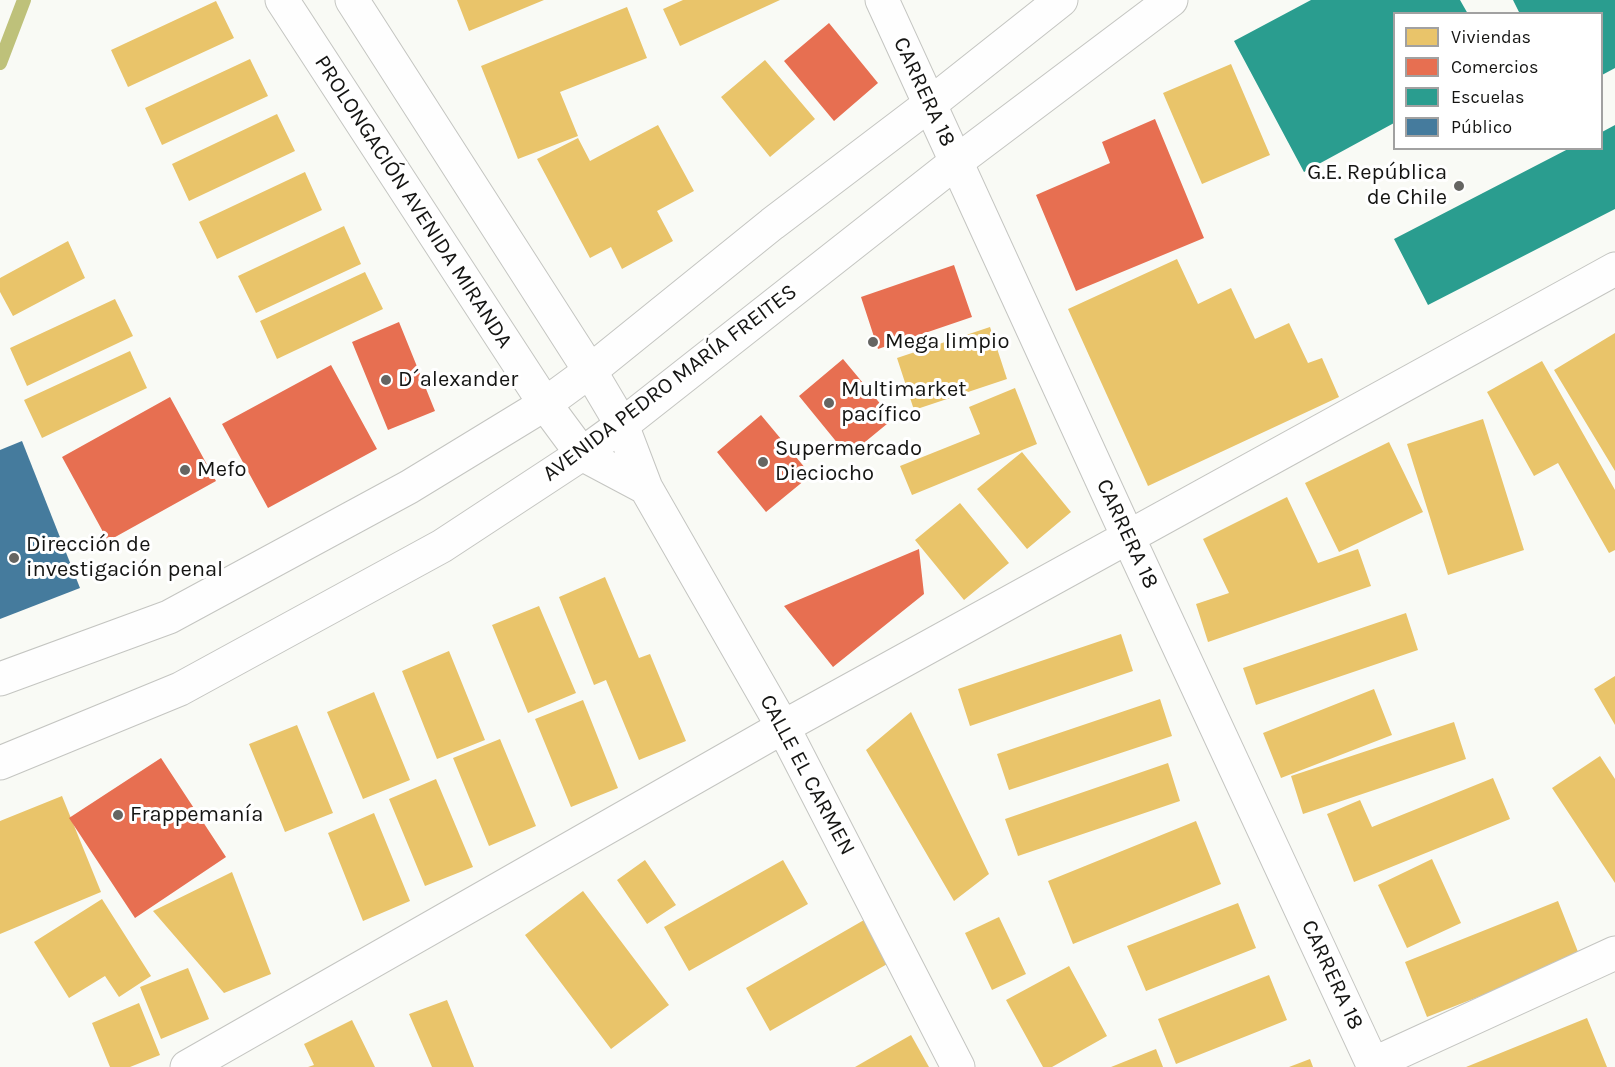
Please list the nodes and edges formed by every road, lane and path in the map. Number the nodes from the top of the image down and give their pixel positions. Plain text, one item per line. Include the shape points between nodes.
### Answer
1 (282, 0) edge
2 (352, 0) edge
3 (882, 0) edge
4 (1061, 0) edge
5 (1171, 0) edge
6 (930, 104) junction
7 (956, 162) junction
8 (1615, 268) edge
9 (590, 371) junction
10 (545, 404) junction
11 (622, 425) junction
12 (582, 454) junction
13 (646, 488) junction
14 (1128, 537) junction
15 (0, 679) edge
16 (783, 727) junction
17 (0, 762) edge
18 (1615, 953) edge
19 (1374, 1066) edge
20 (187, 1067) edge
21 (958, 1067) edge

1 - 10 street, PROLONGACIÓN AVENIDA MIRANDA
2 - 9 street
3 - 6 street, CARRERA 18
4 - 6 street
5 - 7 street, AVENIDA PEDRO MARÍA FREITES
6 - 7 street, CARRERA 18
6 - 9 street via 772,224
7 - 11 street, AVENIDA PEDRO MARÍA FREITES
7 - 14 street, CARRERA 18
8 - 14 street
9 - 10 street
9 - 11 street, CALLE EL CARMEN
10 - 12 street, PROLONGACIÓN AVENIDA MIRANDA
10 - 15 street via 409,487 169,617
11 - 12 street, AVENIDA PEDRO MARÍA FREITES
11 - 13 street, CALLE EL CARMEN
12 - 13 street
12 - 17 street, AVENIDA PEDRO MARÍA FREITES via 442,546 180,689
13 - 16 street, CALLE EL CARMEN
14 - 16 street
14 - 19 street, CARRERA 18
16 - 20 street
16 - 21 street, CALLE EL CARMEN
18 - 19 street

